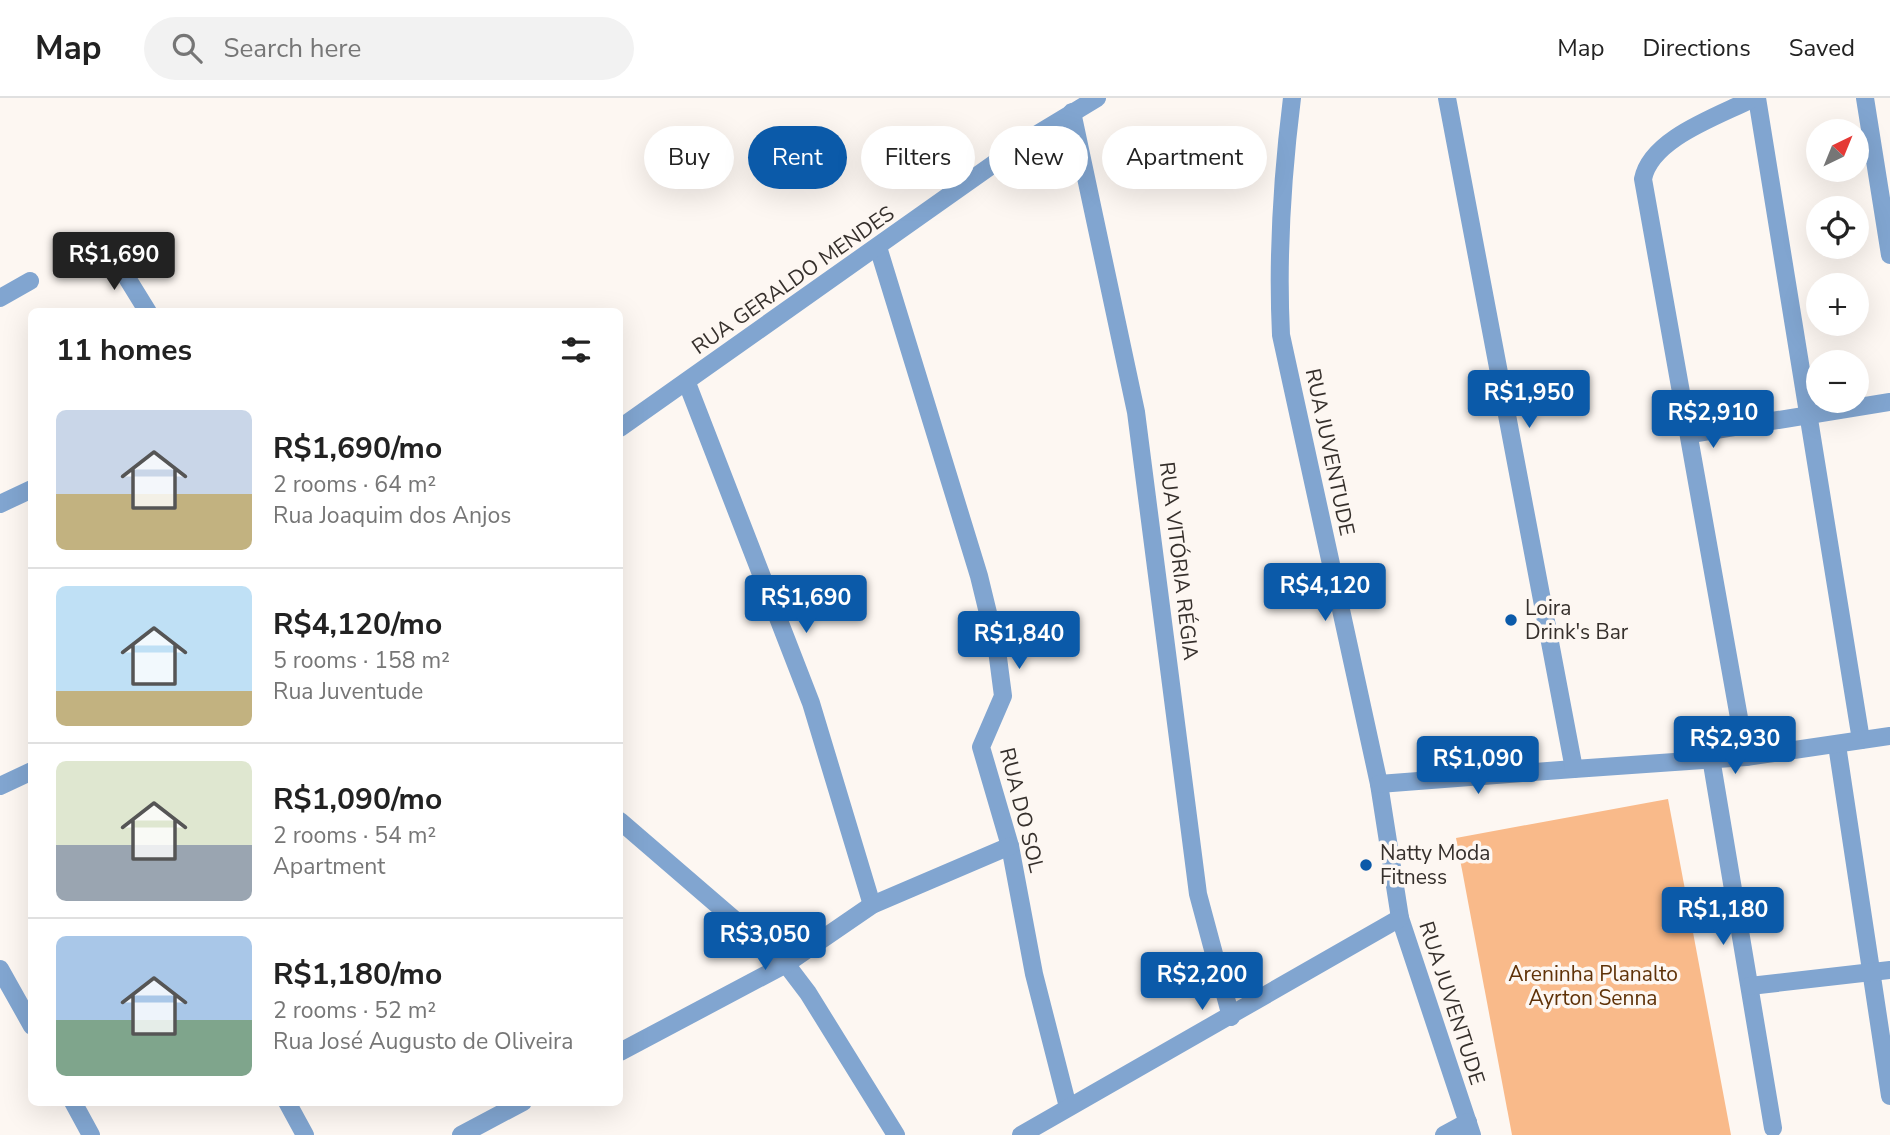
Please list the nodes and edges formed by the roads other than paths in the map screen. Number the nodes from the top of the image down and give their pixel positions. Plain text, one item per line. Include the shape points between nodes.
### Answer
1 (1097, 98) edge
2 (1292, 98) edge
3 (1447, 98) edge
4 (1755, 98) edge
5 (1865, 98) edge
6 (1072, 112) junction
7 (878, 247) junction
8 (111, 252) dead end
9 (1890, 255) edge
10 (30, 281) dead end
11 (0, 298) edge
12 (146, 308) edge
13 (687, 383) junction
14 (1890, 402) edge
15 (1809, 414) junction
16 (623, 426) edge
17 (1691, 434) junction
18 (28, 491) edge
19 (0, 505) edge
20 (1890, 736) edge
21 (1861, 740) junction
22 (1837, 745) junction
23 (1746, 757) junction
24 (1711, 758) junction
25 (1574, 769) junction
26 (28, 773) edge
27 (1379, 784) junction
28 (0, 786) edge
29 (623, 824) edge
30 (1010, 846) junction
31 (872, 905) junction
32 (1400, 918) junction
33 (786, 964) junction
34 (0, 969) edge
35 (1881, 972) edge
36 (1750, 986) junction
37 (1231, 1017) junction
38 (28, 1019) edge
39 (623, 1050) edge
40 (1890, 1096) edge
41 (75, 1106) edge
42 (289, 1106) edge
43 (515, 1106) edge
44 (1068, 1107) junction
45 (1773, 1128) dead end
46 (1470, 1129) edge
47 (91, 1135) edge
48 (305, 1135) edge
49 (461, 1135) edge
50 (896, 1135) edge
51 (1021, 1135) edge
52 (1444, 1135) edge

1 - 6 street, RUA GERALDO MENDES
2 - 27 street, RUA JUVENTUDE via 1281,186 1281,335
3 - 25 street
4 - 15 street
4 - 17 street via 1671,141 1655,153 1643,179
5 - 9 street
6 - 7 street, RUA GERALDO MENDES
6 - 37 street, RUA VITÓRIA RÉGIA via 1136,412 1198,894
7 - 13 street, RUA GERALDO MENDES
7 - 30 street, RUA DO SOL via 979,576 997,650 1003,696 981,747
8 - 12 street
10 - 11 street
13 - 16 street, RUA GERALDO MENDES
13 - 31 street via 811,703
14 - 15 street
15 - 17 street
15 - 21 street
17 - 23 street
18 - 19 street
20 - 21 street
21 - 22 street
22 - 23 street
22 - 35 street
23 - 24 street
24 - 25 street
24 - 36 street
25 - 27 street
26 - 28 street
27 - 32 street, RUA JUVENTUDE
29 - 33 street
30 - 31 street
30 - 44 street, RUA DO SOL via 1034,974
31 - 33 street
32 - 37 street
32 - 46 street, RUA JUVENTUDE
33 - 39 street
33 - 50 street
34 - 38 street
35 - 36 street
35 - 40 street
36 - 45 street
37 - 44 street
41 - 47 street
42 - 48 street
43 - 49 street
44 - 51 street
46 - 52 street

